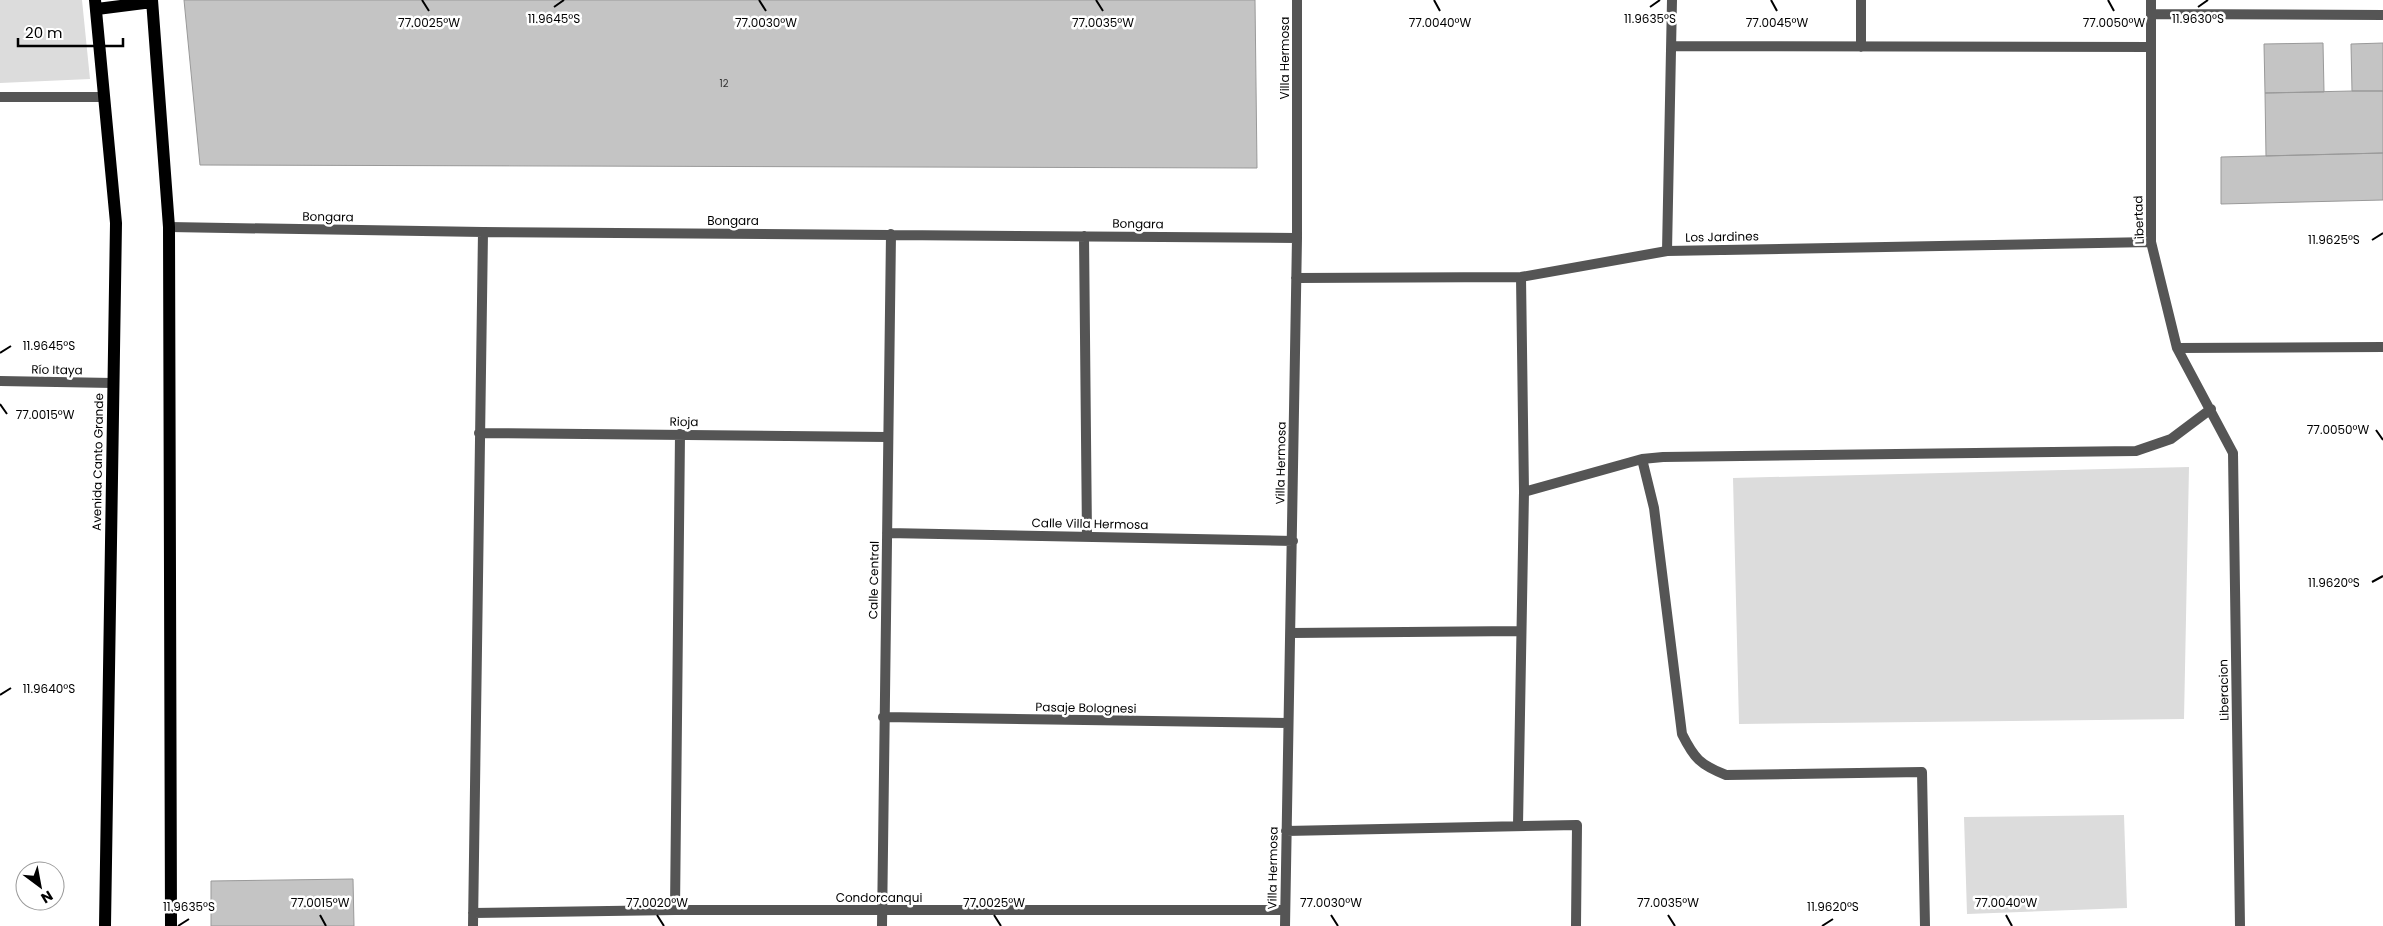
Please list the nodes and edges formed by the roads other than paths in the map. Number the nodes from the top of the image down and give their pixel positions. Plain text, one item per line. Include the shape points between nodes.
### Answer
1 (1297, 0) edge
2 (1672, 0) edge
3 (1861, 0) edge
4 (2152, 0) edge
5 (152, 1) edge
6 (96, 4) edge
7 (2152, 14) junction
8 (2383, 16) edge
9 (1672, 46) junction
10 (1861, 47) junction
11 (2151, 47) junction
12 (0, 97) edge
13 (104, 97) junction
14 (170, 227) junction
15 (483, 232) junction
16 (891, 234) junction
17 (1084, 236) junction
18 (1297, 238) junction
19 (2151, 242) junction
20 (1667, 251) junction
21 (1521, 277) junction
22 (1296, 278) junction
23 (2383, 346) edge
24 (2177, 348) junction
25 (0, 381) edge
26 (113, 383) junction
27 (2211, 409) junction
28 (479, 433) junction
29 (680, 434) junction
30 (887, 437) junction
31 (2233, 453) joint
32 (1642, 459) junction
33 (1524, 492) junction
34 (887, 533) junction
35 (1087, 537) junction
36 (1293, 541) junction
37 (1521, 631) junction
38 (1291, 633) junction
39 (883, 717) junction
40 (1288, 723) junction
41 (1518, 825) junction
42 (1286, 831) junction
43 (675, 910) junction
44 (882, 910) junction
45 (1285, 910) junction
46 (473, 913) junction
47 (106, 926) edge
48 (171, 926) edge
49 (472, 926) edge
50 (882, 926) edge
51 (1285, 926) edge
52 (1576, 926) edge
53 (1925, 926) edge
54 (2240, 926) edge

1 - 18 street, Villa Hermosa
2 - 9 street
3 - 10 street
4 - 7 street, Libertad
5 - 6 main road
5 - 14 main road
6 - 13 main road, Avenida Canto Grande
7 - 8 street
7 - 11 street, Libertad
9 - 10 street
9 - 20 street
10 - 11 street
11 - 19 street, Libertad
12 - 13 street
13 - 26 main road, Avenida Canto Grande via 116,223
14 - 15 street, Bongara
14 - 48 main road
15 - 16 street, Bongara
15 - 28 street
16 - 17 street, Bongara
16 - 30 street, Calle Central
17 - 18 street, Bongara
17 - 35 street
18 - 22 street, Villa Hermosa
19 - 20 street, Los Jardines
19 - 24 street, Libertad
20 - 21 street, Los Jardines
21 - 22 street, Los Jardines
21 - 33 street
22 - 36 street, Villa Hermosa
23 - 24 street
24 - 27 street, Libertad
25 - 26 street, Río Itaya
26 - 47 main road, Avenida Canto Grande
27 - 31 street, Libertad
27 - 32 street via 2171,440 2136,451
28 - 29 street, Rioja
28 - 46 street
29 - 30 street, Rioja
29 - 43 street
30 - 34 street, Calle Central
31 - 54 street, Liberacion
32 - 33 street
32 - 53 street via 1654,508 1682,734 1692,755 1707,768 1726,775 1922,772
33 - 37 street
34 - 35 street, Calle Villa Hermosa
34 - 39 street, Calle Central
35 - 36 street, Calle Villa Hermosa
36 - 38 street, Villa Hermosa
37 - 38 street
37 - 41 street
38 - 40 street, Villa Hermosa
39 - 40 street, Pasaje Bolognesi
39 - 44 street, Calle Central
40 - 42 street, Villa Hermosa
41 - 42 street
41 - 52 street via 1577,825
42 - 45 street, Villa Hermosa
43 - 44 street, Condorcanqui
43 - 46 street, Condorcanqui
44 - 45 street, Condorcanqui
44 - 50 street, Calle Central
45 - 51 street, Villa Hermosa
46 - 49 street

